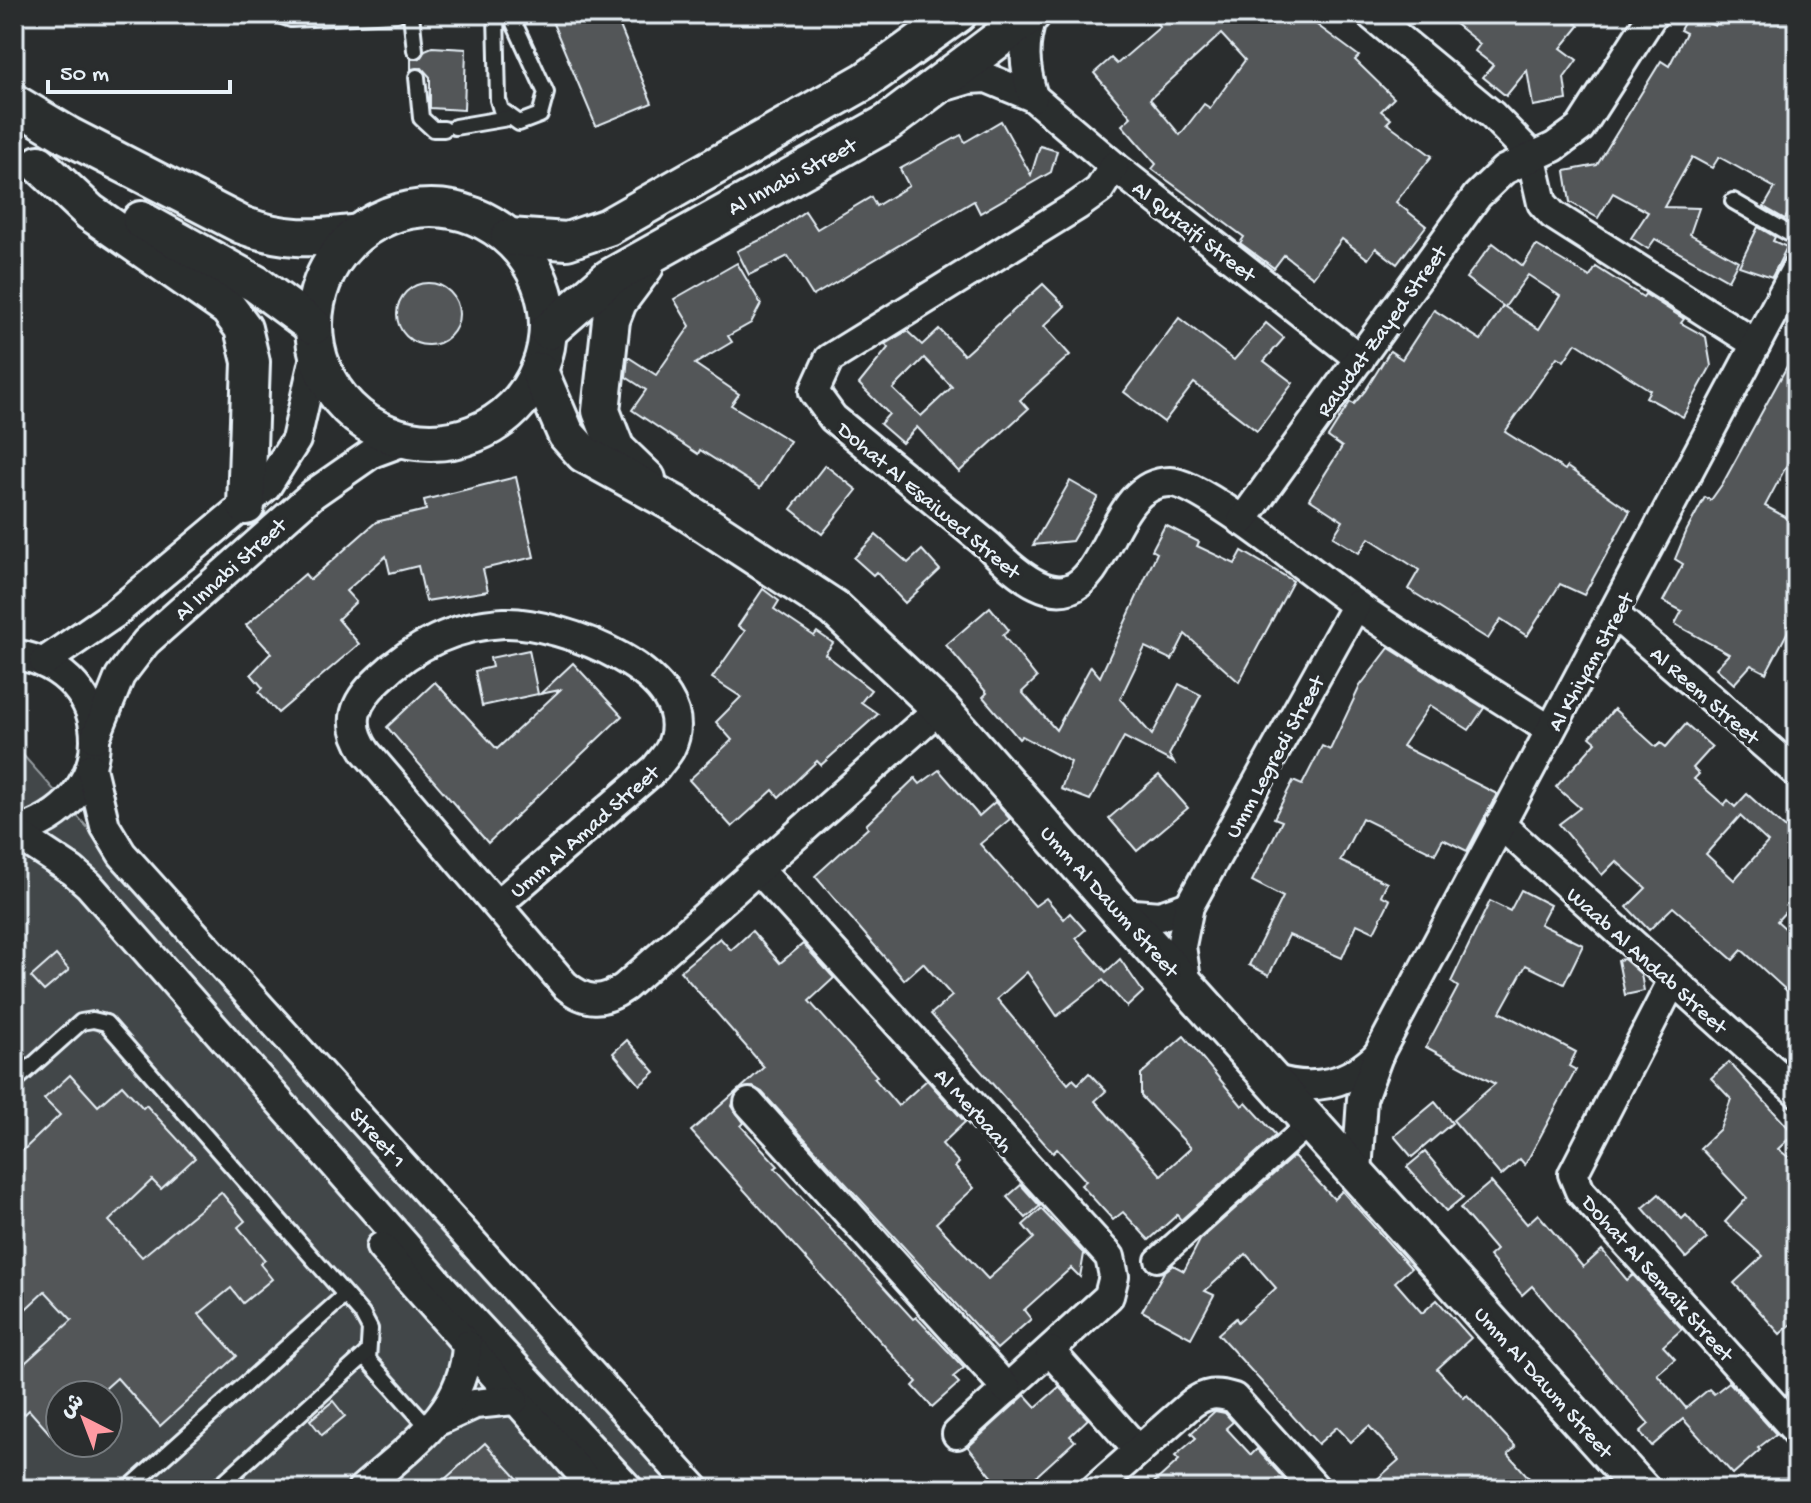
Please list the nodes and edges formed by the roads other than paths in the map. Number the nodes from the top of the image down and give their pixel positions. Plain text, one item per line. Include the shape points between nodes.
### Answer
1 (276, 14) edge
2 (397, 14) edge
3 (411, 14) edge
4 (496, 14) edge
5 (510, 14) edge
6 (958, 14) edge
7 (1032, 14) edge
8 (1370, 14) edge
9 (1653, 14) edge
10 (415, 50) dead end
11 (417, 77) dead end
12 (933, 90) junction
13 (1033, 97) junction
14 (14, 103) edge
15 (508, 118) junction
16 (1531, 155) junction
17 (26, 157) edge
18 (1114, 166) junction
19 (1733, 201) dead end
20 (358, 233) junction
21 (509, 237) junction
22 (1797, 238) edge
23 (659, 250) junction
24 (1797, 267) edge
25 (548, 331) junction
26 (315, 339) junction
27 (1756, 344) junction
28 (1360, 359) junction
29 (539, 371) junction
30 (407, 440) junction
31 (675, 504) junction
32 (246, 506) junction
33 (1242, 521) junction
34 (1356, 605) junction
35 (1615, 615) junction
36 (14, 654) edge
37 (44, 662) junction
38 (940, 708) junction
39 (1550, 730) junction
40 (95, 738) junction
41 (1794, 761) edge
42 (91, 768) junction
43 (1500, 824) junction
44 (14, 832) edge
45 (759, 870) junction
46 (497, 905) junction
47 (1189, 906) junction
48 (1121, 913) junction
49 (1672, 982) junction
50 (1187, 986) junction
51 (225, 1045) junction
52 (1379, 1053) junction
53 (1272, 1079) junction
54 (14, 1082) edge
55 (1797, 1092) edge
56 (749, 1103) dead end
57 (1311, 1122) junction
58 (1357, 1172) junction
59 (1157, 1260) dead end
60 (344, 1296) junction
61 (467, 1345) junction
62 (1050, 1351) junction
63 (366, 1354) junction
64 (1007, 1389) junction
65 (514, 1400) junction
66 (434, 1424) junction
67 (1797, 1432) edge
68 (957, 1434) dead end
69 (1138, 1450) junction
70 (1631, 1485) edge
71 (128, 1489) edge
72 (216, 1489) edge
73 (362, 1489) edge
74 (595, 1489) edge
75 (629, 1489) edge
76 (695, 1489) edge
77 (1095, 1489) edge
78 (1316, 1489) edge

1 - 2 lane via 291,19
3 - 10 lane
4 - 15 lane via 498,100
5 - 15 lane via 546,93 546,104 531,121
6 - 21 street, Al Innabi Street via 865,81 608,227 567,241
7 - 12 street, Al Innabi Street
7 - 13 street via 1023,63
8 - 16 street via 1492,115
9 - 16 street, Rawdat Zayed Street via 1580,128 1554,147
11 - 15 lane via 421,118 433,129
12 - 13 street, Al Qutaifi Street via 987,78
12 - 23 street, Al Innabi Street via 887,123
13 - 18 street, Al Qutaifi Street
14 - 20 street via 82,143 271,236 295,240
16 - 27 street via 1542,203 1553,215
16 - 28 street, Rawdat Zayed Street via 1504,170 1477,196
17 - 26 street via 256,284
17 - 32 street via 90,212 228,308 243,328 251,362
18 - 28 street, Al Qutaifi Street
18 - 33 street, Dohat Al Esaiwed Street via 1099,190 1078,205 829,359 814,392 833,418 1039,588 1070,589 1092,572 1131,504 1148,487 1171,482
19 - 22 lane
20 - 21 street via 407,210 434,207 474,216
20 - 26 street via 325,274 316,299
21 - 25 street via 532,263 545,296
23 - 25 street, Al Innabi Street via 609,278
23 - 31 street via 618,302 605,359 601,411 609,438 624,459
24 - 27 street, Al Khiyam Street
25 - 29 street
26 - 30 street via 325,377 349,409 381,432
26 - 32 street, Al Innabi Street via 296,440 266,487
27 - 35 street, Al Khiyam Street
28 - 33 street, Rawdat Zayed Street
29 - 30 street via 525,395 485,429 460,439
29 - 31 street, Umm Al Dawm Street via 566,434 584,454
30 - 40 street, Al Innabi Street via 372,453 313,494 146,642 120,676
31 - 38 street, Umm Al Dawm Street via 834,608
32 - 37 street, Al Innabi Street via 93,630
33 - 34 street, Dohat Al Esaiwed Street
34 - 39 street, Dohat Al Esaiwed Street
34 - 47 street, Umm Legredi Street
35 - 39 street, Al Khiyam Street
35 - 41 street, Al Reem Street
36 - 37 street
37 - 40 street via 80,693
38 - 45 street, Umm Al Amad Street
38 - 48 street, Umm Al Dawm Street
39 - 43 street, Al Khiyam Street
40 - 42 street
42 - 44 street via 80,792 62,812
42 - 76 street, Street 1 via 105,826 122,854
43 - 49 street, Waab Al Andab Street
43 - 52 street, Al Khiyam Street
44 - 51 street via 89,885
45 - 46 street, Umm Al Amad Street via 625,987 595,1001 565,985
45 - 62 street, Al Merbaah via 1110,1257 1114,1276 1109,1296
46 - 46 street, Umm Al Amad Street via 366,752 353,721 357,703 368,689 396,662 429,642 466,628 543,625 622,656 668,698 675,722 671,747 656,768
47 - 48 street via 1160,916
47 - 50 street, Umm Legredi Street via 1181,946
48 - 50 street, Umm Al Dawm Street
49 - 55 street, Waab Al Andab Street
49 - 67 street, Dohat Al Semaik Street via 1573,1174 1580,1191
50 - 53 street, Umm Al Dawm Street
51 - 61 street via 253,1098
51 - 75 street
52 - 53 street, Al Khiyam Street via 1353,1075 1329,1084 1304,1086
52 - 58 street, Al Khiyam Street via 1362,1099
53 - 57 street, Umm Al Dawm Street
54 - 60 lane via 81,1022 106,1023
56 - 64 street
57 - 58 street, Umm Al Dawm Street
57 - 59 street
58 - 70 street, Umm Al Dawm Street
60 - 63 lane via 370,1329
60 - 71 lane
61 - 65 street
61 - 66 street via 463,1377
62 - 64 street, Al Merbaah
62 - 69 street
63 - 66 lane
63 - 72 lane
64 - 68 street, Al Merbaah
65 - 66 street via 475,1404
65 - 74 street
66 - 73 street
69 - 77 street
69 - 78 street via 1203,1395 1219,1393 1234,1398

